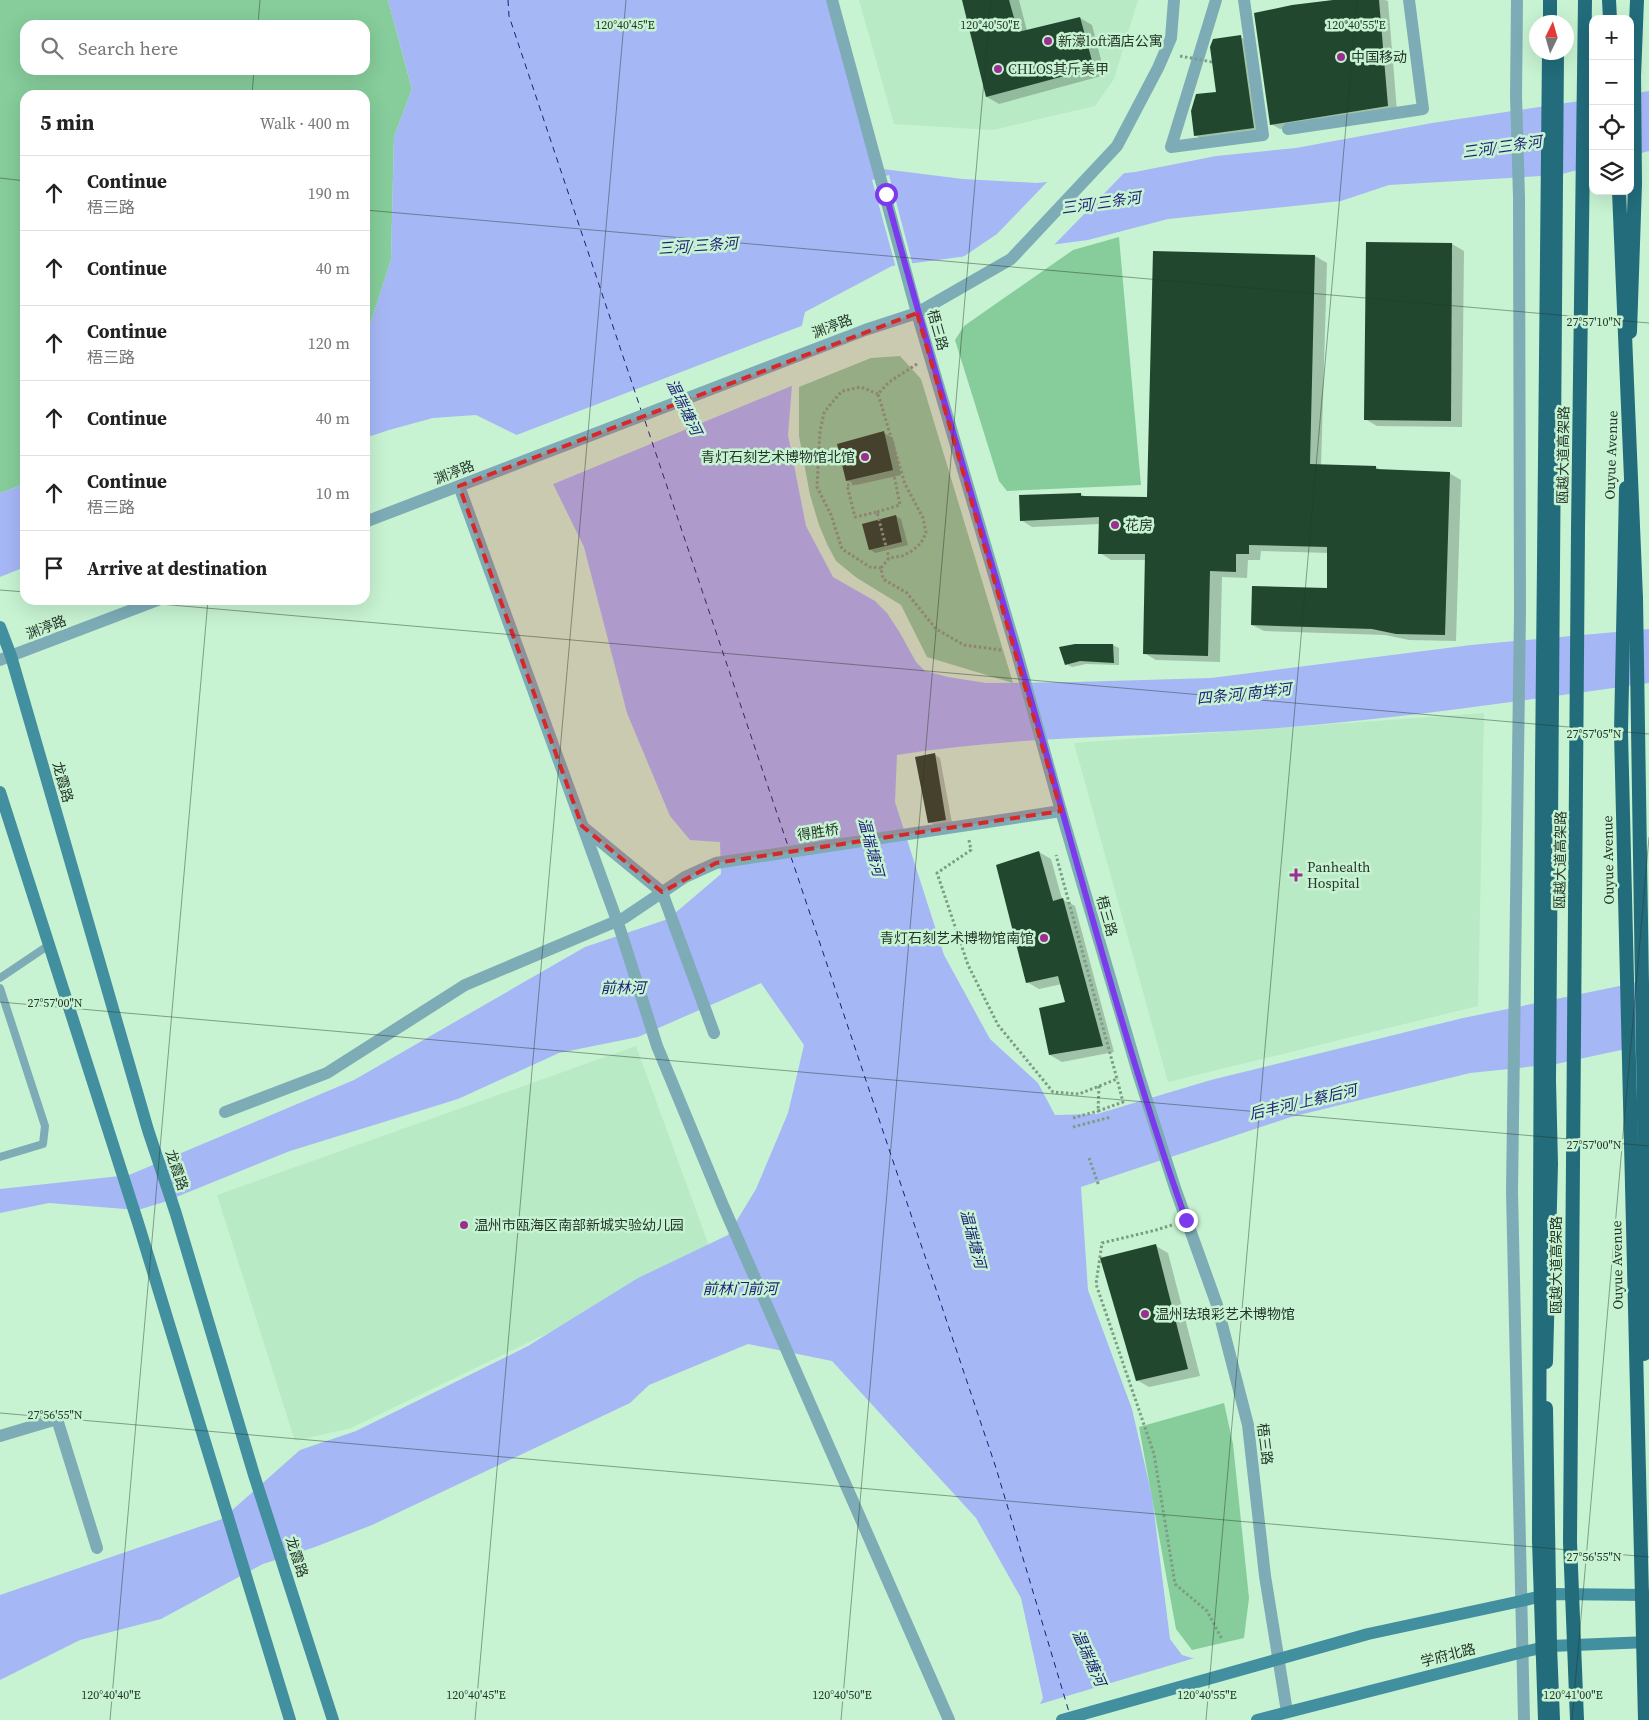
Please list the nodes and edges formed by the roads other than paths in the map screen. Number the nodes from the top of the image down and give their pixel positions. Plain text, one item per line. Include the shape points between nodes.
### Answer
1 (832, 0) edge
2 (1174, 0) edge
3 (1216, 0) edge
4 (1244, 0) edge
5 (1409, 0) edge
6 (1517, 0) edge
7 (1550, 0) edge
8 (1557, 0) edge
9 (1585, 0) edge
10 (1609, 0) edge
11 (1637, 0) edge
12 (1550, 15) edge
13 (1557, 15) edge
14 (1610, 15) edge
15 (1550, 60) edge
16 (1557, 60) edge
17 (1288, 129) dead end
18 (1619, 195) edge
19 (917, 312) junction
20 (459, 486) junction
21 (370, 520) edge
22 (145, 605) edge
23 (0, 627) edge
24 (6, 658) edge
25 (0, 792) edge
26 (1061, 811) junction
27 (582, 826) junction
28 (662, 892) junction
29 (618, 925) junction
30 (49, 944) junction
31 (0, 978) edge
32 (0, 988) edge
33 (714, 1033) dead end
34 (225, 1112) dead end
35 (0, 1157) edge
36 (1638, 1419) junction
37 (0, 1436) edge
38 (97, 1548) dead end
39 (1550, 1594) junction
40 (1646, 1595) edge
41 (1521, 1600) junction
42 (1646, 1642) edge
43 (1550, 1646) junction
44 (1523, 1652) junction
45 (1278, 1659) junction
46 (1287, 1712) junction
47 (290, 1720) edge
48 (333, 1720) edge
49 (949, 1720) edge
50 (1062, 1720) edge
51 (1258, 1720) edge
52 (1524, 1720) edge
53 (1545, 1720) edge
54 (1553, 1720) edge
55 (1577, 1720) edge
56 (1645, 1720) edge

1 - 19 street, 梧三路
2 - 19 street, 渊渟路 via 1171,38 1117,146 1011,258
3 - 4 street via 1171,147 1263,135
5 - 17 street via 1423,109
6 - 41 street via 1520,612 1512,1192
7 - 12 highway
8 - 13 highway
9 - 55 highway, 瓯越大道高架路, bridge via 1570,1542
10 - 14 highway
11 - 36 highway, Ouyue Avenue via 1621,732
15 - 53 highway, 瓯越大道高架路, bridge via 1542,777 1539,1541
16 - 39 highway via 1551,710 1551,1164 1545,1388
18 - 36 highway, bridge via 1636,598 1643,969 1648,1310
19 - 20 street, 渊渟路
19 - 26 street, 梧三路
20 - 21 street, 渊渟路
20 - 27 street
22 - 24 street, 渊渟路
23 - 24 main road, 龙霞路
24 - 48 main road, 龙霞路 via 254,1475
25 - 30 main road
26 - 28 street, 得胜桥 via 716,863
26 - 45 street, 梧三路 via 1139,1076 1217,1306 1248,1425
27 - 28 street
27 - 29 street
28 - 29 street, 得胜桥
28 - 33 street
29 - 34 street, 得胜桥 via 465,985 327,1073
29 - 49 street via 658,1046 722,1203
30 - 31 lane
30 - 47 main road
32 - 35 lane via 46,1126 43,1144
36 - 40 highway, Ouyue Avenue
37 - 38 street via 57,1419
39 - 40 main road
39 - 41 main road
39 - 43 highway
40 - 42 highway, Ouyue Avenue
41 - 44 street
41 - 45 main road via 1368,1634
42 - 43 main road, 学府北路
42 - 56 highway, Ouyue Avenue
43 - 44 main road, 学府北路
43 - 54 highway
44 - 46 main road, 学府北路
44 - 52 street
45 - 46 street, 梧三路
45 - 50 main road
46 - 51 main road, 学府北路

